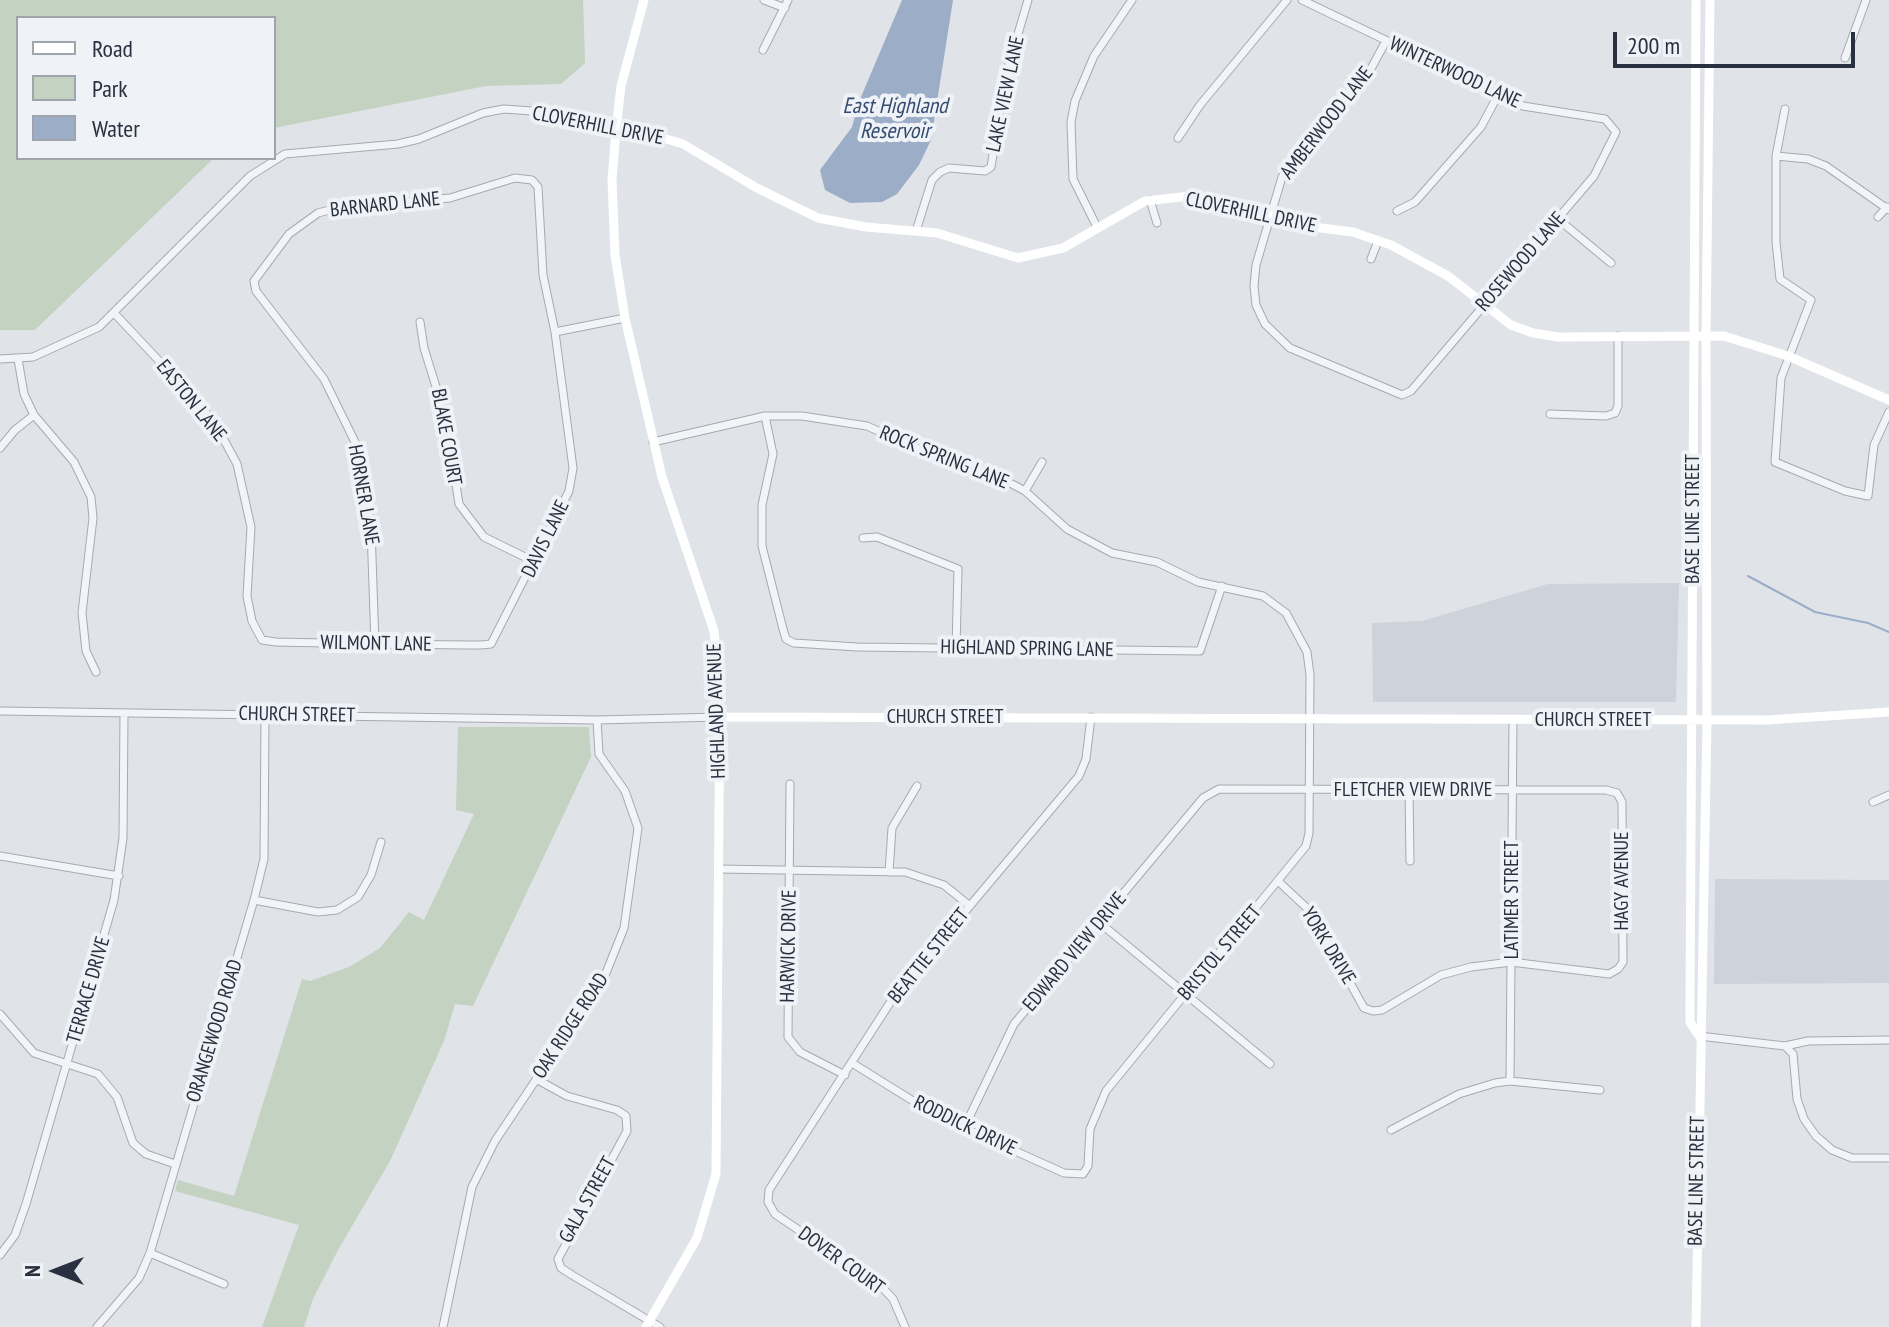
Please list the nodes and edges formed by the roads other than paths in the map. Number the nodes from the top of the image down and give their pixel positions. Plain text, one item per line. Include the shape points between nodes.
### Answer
1 (644, 0) edge
2 (764, 0) edge
3 (1028, 0) edge
4 (1132, 0) edge
5 (1287, 0) edge
6 (1302, 0) edge
7 (1696, 0) edge
8 (1710, 0) edge
9 (1866, 0) edge
10 (787, 4) edge
11 (1386, 41) junction
12 (763, 50) dead end
13 (1845, 58) dead end
14 (1498, 95) junction
15 (1785, 109) dead end
16 (1615, 126) joint
17 (616, 130) junction
18 (1178, 138) dead end
19 (1776, 156) junction
20 (275, 160) edge
21 (276, 160) edge
22 (1150, 200) junction
23 (1888, 208) edge
24 (1397, 211) dead end
25 (1270, 215) junction
26 (1878, 217) dead end
27 (1558, 219) junction
28 (1157, 223) dead end
29 (1097, 227) junction
30 (916, 231) junction
31 (1378, 241) junction
32 (1371, 259) dead end
33 (1611, 263) dead end
34 (254, 281) joint
35 (1485, 305) junction
36 (115, 314) junction
37 (625, 318) junction
38 (420, 322) dead end
39 (555, 332) junction
40 (1618, 336) junction
41 (1694, 337) junction
42 (1706, 337) junction
43 (1788, 356) junction
44 (0, 359) edge
45 (18, 359) junction
46 (1411, 391) joint
47 (1889, 400) edge
48 (1889, 412) edge
49 (1550, 414) dead end
50 (34, 415) junction
51 (765, 416) junction
52 (653, 442) junction
53 (0, 448) edge
54 (1042, 462) dead end
55 (1025, 491) junction
56 (863, 538) dead end
57 (535, 562) junction
58 (1222, 586) junction
59 (262, 640) joint
60 (375, 644) junction
61 (491, 644) joint
62 (956, 648) junction
63 (96, 672) dead end
64 (0, 711) edge
65 (1889, 712) edge
66 (124, 713) junction
67 (265, 715) junction
68 (720, 717) junction
69 (1091, 717) junction
70 (1309, 718) junction
71 (1694, 719) junction
72 (1707, 719) junction
73 (597, 720) junction
74 (1513, 720) junction
75 (790, 784) dead end
76 (917, 786) dead end
77 (1309, 790) junction
78 (1409, 790) junction
79 (1210, 791) joint
80 (1513, 791) junction
81 (1617, 793) joint
82 (1889, 795) edge
83 (1873, 802) dead end
84 (1692, 825) junction
85 (381, 842) dead end
86 (0, 856) edge
87 (1410, 861) dead end
88 (719, 869) junction
89 (790, 870) junction
90 (889, 872) junction
91 (119, 876) junction
92 (1279, 882) junction
93 (1705, 885) junction
94 (254, 900) junction
95 (970, 906) junction
96 (1100, 923) junction
97 (1511, 962) junction
98 (1186, 994) junction
99 (0, 1014) edge
100 (1699, 1036) junction
101 (1889, 1040) edge
102 (1785, 1046) junction
103 (69, 1063) junction
104 (852, 1063) junction
105 (1270, 1064) dead end
106 (845, 1075) junction
107 (536, 1079) junction
108 (1510, 1081) junction
109 (1600, 1090) dead end
110 (964, 1128) junction
111 (1391, 1130) dead end
112 (1889, 1158) edge
113 (175, 1164) junction
114 (1083, 1174) joint
115 (768, 1202) joint
116 (150, 1253) junction
117 (0, 1255) edge
118 (224, 1284) dead end
119 (648, 1323) edge
120 (901, 1325) edge
121 (97, 1327) edge
122 (443, 1327) edge
123 (660, 1327) edge
124 (1696, 1327) edge

1 - 17 main road, HIGHLAND AVENUE
2 - 10 street
3 - 30 street, LAKE VIEW LANE via 1005,78 991,167 940,172 932,180
4 - 29 street via 1094,56 1071,122 1073,179
5 - 18 street
6 - 11 street, WINTERWOOD LANE
7 - 41 main road, BASE LINE STREET
8 - 42 main road, BASE LINE STREET
9 - 13 street
10 - 12 street
11 - 14 street, WINTERWOOD LANE
11 - 25 street, AMBERWOOD LANE via 1367,76 1282,177
14 - 16 street, WINTERWOOD LANE via 1523,106 1605,119
14 - 24 street via 1481,127 1415,202
15 - 19 street
16 - 27 street, ROSEWOOD LANE via 1615,138 1594,176
17 - 21 street, CLOVERHILL DRIVE via 504,109 398,144 285,154
17 - 30 main road, CLOVERHILL DRIVE via 683,144 818,218
17 - 37 main road, HIGHLAND AVENUE via 612,221
19 - 23 street via 1826,166
19 - 43 street via 1780,279 1811,300
20 - 36 street, CLOVERHILL DRIVE via 250,176
22 - 25 main road, CLOVERHILL DRIVE via 1190,196
22 - 28 street
22 - 29 main road, CLOVERHILL DRIVE
23 - 26 street
25 - 31 main road, CLOVERHILL DRIVE
25 - 46 street, AMBERWOOD LANE via 1254,286 1256,305 1274,336 1390,391
27 - 33 street
27 - 35 street, ROSEWOOD LANE
29 - 30 main road, CLOVERHILL DRIVE via 1063,248 1018,258 956,237
31 - 32 street
31 - 35 main road, CLOVERHILL DRIVE via 1423,260
34 - 39 street, BARNARD LANE via 289,234 318,213 450,198 527,178 538,187 539,244
34 - 60 street, HORNER LANE via 256,291 324,379 356,444 371,528
35 - 40 main road, CLOVERHILL DRIVE via 1511,325 1533,333
35 - 46 street, ROSEWOOD LANE
36 - 45 street, CLOVERHILL DRIVE via 70,342
36 - 59 street, EASTON LANE via 194,398 237,464 251,527 247,596
37 - 39 street
37 - 52 main road, HIGHLAND AVENUE
38 - 57 street, BLAKE COURT via 446,419 459,504 484,537
39 - 57 street, DAVIS LANE via 573,468 569,491
40 - 41 main road, CLOVERHILL DRIVE
40 - 49 street via 1615,413
41 - 42 main road, CLOVERHILL DRIVE
41 - 71 main road, BASE LINE STREET
42 - 43 main road, CLOVERHILL DRIVE via 1745,340
42 - 72 main road, BASE LINE STREET
43 - 47 main road, CLOVERHILL DRIVE
43 - 48 street via 1778,397 1775,462 1868,496 1874,445
44 - 45 street, CLOVERHILL DRIVE
45 - 50 street
50 - 53 street
50 - 63 street via 74,462 91,497 82,613 86,651
51 - 52 street, ROCK SPRING LANE
51 - 55 street, ROCK SPRING LANE via 867,426
51 - 62 street, HIGHLAND SPRING LANE via 773,454 761,537 786,639 857,647
52 - 68 main road, HIGHLAND AVENUE via 714,631
54 - 55 street
55 - 58 street, ROCK SPRING LANE via 1091,544
56 - 62 street via 877,537 958,569
57 - 61 street, DAVIS LANE
58 - 62 street, HIGHLAND SPRING LANE via 1200,651
58 - 70 street, ROCK SPRING LANE via 1263,596 1298,630 1310,675
59 - 60 street, WILMONT LANE
60 - 61 street, WILMONT LANE
64 - 66 street, CHURCH STREET
65 - 72 main road, CHURCH STREET
66 - 67 street, CHURCH STREET
66 - 91 street, TERRACE DRIVE
67 - 73 street, CHURCH STREET
67 - 94 street, ORANGEWOOD ROAD via 265,847
68 - 69 main road, CHURCH STREET
68 - 73 street, CHURCH STREET
68 - 88 main road, HIGHLAND AVENUE
69 - 70 main road, CHURCH STREET
69 - 95 street, BEATTIE STREET via 1079,776
70 - 74 main road, CHURCH STREET
70 - 77 street, BRISTOL STREET
71 - 72 main road, CHURCH STREET
71 - 74 main road, CHURCH STREET
71 - 84 main road, BASE LINE STREET
72 - 93 main road, BASE LINE STREET
73 - 107 street, OAK RIDGE ROAD via 599,754 625,791 638,828 630,898 617,951 604,978
74 - 80 street, LATIMER STREET
75 - 89 street, HARWICK DRIVE
76 - 90 street via 892,828
77 - 78 street, FLETCHER VIEW DRIVE
77 - 79 street, FLETCHER VIEW DRIVE
77 - 92 street, BRISTOL STREET via 1306,846
78 - 80 street, FLETCHER VIEW DRIVE
78 - 87 street
79 - 96 street, EDWARD VIEW DRIVE
80 - 81 street, FLETCHER VIEW DRIVE
80 - 97 street, LATIMER STREET
81 - 97 street, HAGY AVENUE via 1622,802 1623,962 1609,974 1592,975
82 - 83 street
84 - 93 main road via 1698,876
84 - 100 main road, BASE LINE STREET via 1690,1022
85 - 94 street via 358,897 337,910 318,912
86 - 91 street
88 - 89 street
88 - 119 main road, HIGHLAND AVENUE via 716,1174 697,1238
89 - 90 street
89 - 106 street, HARWICK DRIVE via 788,1037 800,1052
90 - 95 street via 944,885
91 - 103 street, TERRACE DRIVE
92 - 97 street, YORK DRIVE via 1310,911 1364,1008 1382,1010 1441,975
92 - 98 street, BRISTOL STREET
93 - 100 main road, BASE LINE STREET via 1704,1023
94 - 113 street, ORANGEWOOD ROAD
95 - 104 street, BEATTIE STREET via 895,995
96 - 98 street
96 - 110 street, EDWARD VIEW DRIVE via 1014,1024
97 - 108 street, LATIMER STREET
98 - 105 street
98 - 114 street, BRISTOL STREET via 1106,1091 1090,1129
99 - 103 street via 34,1053
100 - 102 street
100 - 124 main road, BASE LINE STREET
101 - 102 street
102 - 112 street via 1793,1054 1797,1099 1816,1136 1852,1158
103 - 113 street via 107,1083 133,1143 146,1154
103 - 117 street, TERRACE DRIVE via 15,1235
104 - 106 street, BEATTIE STREET
104 - 110 street, RODDICK DRIVE
106 - 115 street, BEATTIE STREET via 769,1190
107 - 119 street, GALA STREET via 626,1116 627,1131 558,1259 561,1268
107 - 122 street, OAK RIDGE ROAD via 472,1187
108 - 109 street
108 - 111 street via 1478,1086
110 - 114 street, RODDICK DRIVE via 1064,1173
113 - 116 street, ORANGEWOOD ROAD
115 - 120 street, DOVER COURT via 775,1214 880,1285 893,1299
116 - 118 street
116 - 121 street, ORANGEWOOD ROAD via 139,1278
119 - 123 street, GALA STREET

